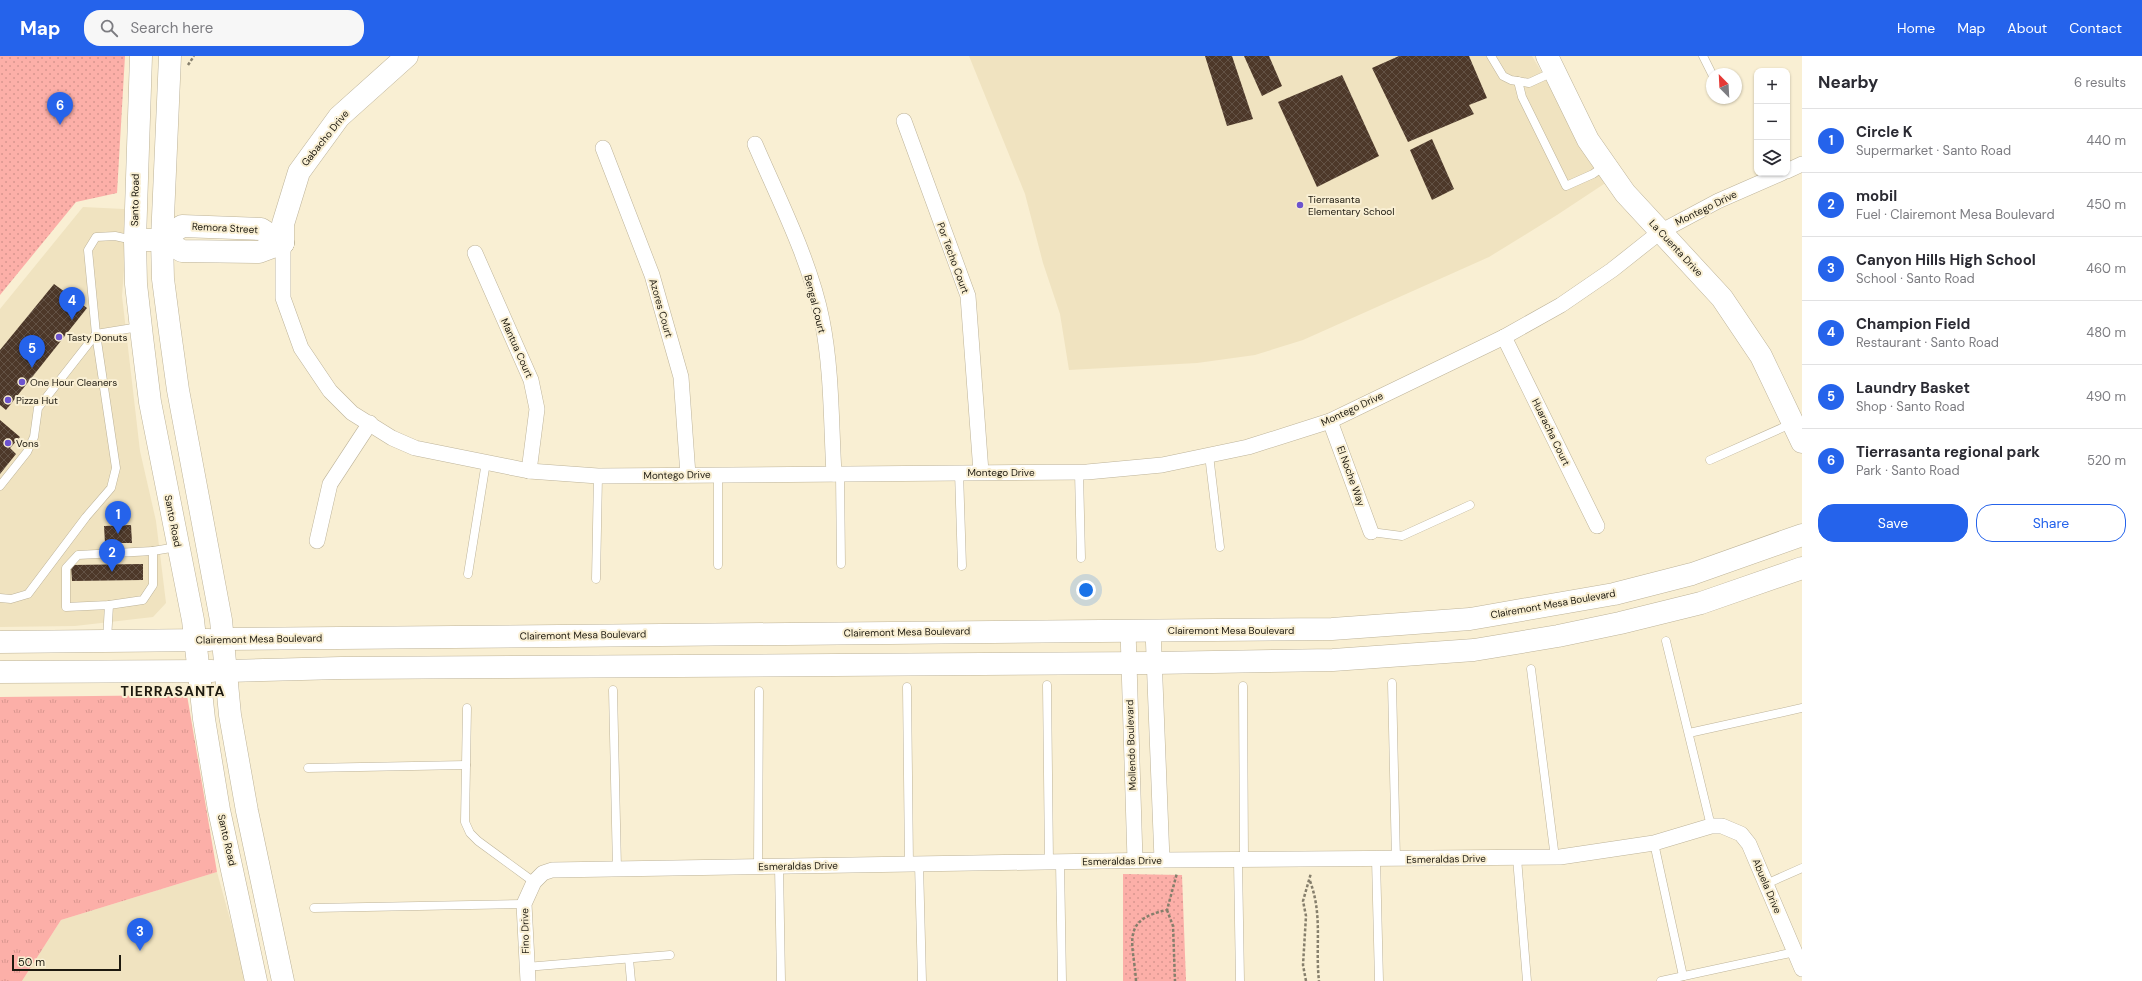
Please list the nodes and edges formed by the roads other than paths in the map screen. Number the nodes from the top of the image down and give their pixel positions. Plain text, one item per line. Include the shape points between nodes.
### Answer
1 (141, 56) edge
2 (170, 56) edge
3 (407, 56) edge
4 (1491, 56) edge
5 (1703, 56) edge
6 (1551, 61) edge
7 (1709, 68) edge
8 (1518, 81) junction
9 (904, 120) dead end
10 (755, 144) dead end
11 (603, 148) dead end
12 (1802, 164) edge
13 (1605, 165) junction
14 (1790, 170) edge
15 (1775, 176) edge
16 (1660, 232) junction
17 (135, 240) junction
18 (162, 240) junction
19 (283, 243) junction
20 (474, 253) dead end
21 (141, 327) junction
22 (96, 334) junction
23 (1504, 337) junction
24 (1330, 421) junction
25 (370, 423) junction
26 (1798, 432) edge
27 (1209, 455) junction
28 (1710, 460) dead end
29 (486, 462) junction
30 (529, 471) junction
31 (960, 472) junction
32 (982, 472) junction
33 (1079, 472) junction
34 (837, 474) junction
35 (688, 475) junction
36 (718, 475) junction
37 (598, 476) junction
38 (0, 486) edge
39 (1470, 505) dead end
40 (1597, 526) dead end
41 (1371, 532) joint
42 (1802, 535) edge
43 (317, 541) dead end
44 (178, 547) junction
45 (1220, 547) dead end
46 (153, 551) junction
47 (1081, 558) dead end
48 (842, 564) dead end
49 (718, 565) dead end
50 (962, 566) dead end
51 (1802, 568) edge
52 (468, 574) dead end
53 (596, 579) dead end
54 (0, 598) edge
55 (108, 605) junction
56 (1128, 630) junction
57 (1153, 630) junction
58 (222, 639) junction
59 (107, 640) junction
60 (195, 640) junction
61 (1666, 641) dead end
62 (0, 642) edge
63 (1128, 663) junction
64 (1154, 663) junction
65 (1532, 669) dead end
66 (227, 671) junction
67 (0, 672) edge
68 (198, 672) junction
69 (1392, 683) dead end
70 (1047, 685) dead end
71 (1243, 686) dead end
72 (906, 687) dead end
73 (613, 690) dead end
74 (758, 691) dead end
75 (467, 708) dead end
76 (1802, 708) edge
77 (1688, 733) junction
78 (466, 765) junction
79 (308, 768) dead end
80 (1711, 826) junction
81 (1654, 843) junction
82 (1517, 858) junction
83 (1555, 858) junction
84 (1376, 859) junction
85 (1135, 860) junction
86 (1162, 860) junction
87 (1241, 860) junction
88 (1396, 860) junction
89 (1054, 862) junction
90 (914, 864) junction
91 (758, 866) junction
92 (778, 866) junction
93 (617, 868) junction
94 (1802, 868) edge
95 (534, 882) junction
96 (1766, 884) junction
97 (524, 904) junction
98 (314, 908) dead end
99 (1795, 952) junction
100 (670, 955) dead end
101 (629, 959) junction
102 (1802, 969) edge
103 (527, 974) edge
104 (1683, 976) junction
105 (256, 981) edge
106 (283, 981) edge
107 (631, 981) edge
108 (781, 981) edge
109 (922, 981) edge
110 (1062, 981) edge
111 (1240, 981) edge
112 (1380, 981) edge
113 (1526, 981) edge
114 (1661, 981) edge

1 - 17 main road, Santo Road
2 - 18 main road
3 - 19 main road, Gabacho Drive via 339,117 299,172 283,224
4 - 8 lane via 1503,76
5 - 7 lane
6 - 8 lane via 1529,83
6 - 13 main road, La Cuenta Drive via 1588,140
8 - 13 lane via 1522,97 1566,186 1593,174
9 - 32 street, Por Techo Court via 968,296
10 - 34 street, Bengal Court via 803,260 821,319
11 - 35 street, Azores Court via 652,275 681,377
12 - 14 street
13 - 16 main road, La Cuenta Drive via 1625,193
15 - 16 street, Montego Drive via 1718,201
16 - 23 street, Montego Drive via 1612,270 1561,305
16 - 26 main road, La Cuenta Drive via 1722,298 1761,356
17 - 18 main road
17 - 21 main road, Santo Road via 136,284
17 - 22 lane via 115,236 96,237 88,250
18 - 19 main road via 182,251 259,252
18 - 58 main road via 163,279 178,390 221,620
19 - 25 street, Montego Drive via 283,298 300,348 330,391 352,413
20 - 30 street, Mantua Court via 531,380 537,408
21 - 22 lane
21 - 44 main road, Santo Road via 150,402
22 - 38 lane via 38,408 34,437
22 - 54 lane via 116,468 111,488 28,594 11,599
23 - 24 street, Montego Drive
23 - 40 street, Huaracha Court
24 - 27 street, Montego Drive via 1248,447
24 - 41 street, El Noche Way
25 - 29 street, Montego Drive via 392,438 415,448
25 - 43 street via 330,484
26 - 28 lane
27 - 33 street, Montego Drive via 1162,465
27 - 45 lane
29 - 30 street, Montego Drive
29 - 52 lane
30 - 37 street, Montego Drive
31 - 32 street, Montego Drive
31 - 34 street, Montego Drive
31 - 50 lane
32 - 33 street, Montego Drive
33 - 47 lane
34 - 36 street, Montego Drive
34 - 48 lane
35 - 36 street, Montego Drive
35 - 37 street, Montego Drive
36 - 49 lane
37 - 53 lane
39 - 41 lane via 1402,536
42 - 57 main road, Clairemont Mesa Boulevard via 1692,574 1614,594 1470,619 1332,629
44 - 46 lane
44 - 60 main road, Santo Road
46 - 55 lane via 152,585 143,600
46 - 55 lane via 78,555 66,568 66,607
51 - 64 main road via 1701,603 1635,620 1474,650 1333,660
55 - 59 lane
56 - 57 main road, Clairemont Mesa Boulevard
56 - 58 main road, Clairemont Mesa Boulevard
56 - 63 street, Mollendo Boulevard
57 - 64 street
58 - 60 main road, Clairemont Mesa Boulevard
58 - 66 main road
59 - 60 main road, Clairemont Mesa Boulevard
59 - 62 main road, Clairemont Mesa Boulevard
60 - 68 main road, Santo Road
61 - 77 lane
63 - 64 main road
63 - 66 main road
63 - 85 street, Mollendo Boulevard
64 - 86 street
65 - 83 lane
66 - 68 main road
66 - 106 main road via 230,715 247,811
67 - 68 main road
68 - 105 main road, Santo Road via 219,810
69 - 88 lane
70 - 89 lane
71 - 87 lane
72 - 90 lane
73 - 93 lane
74 - 91 lane
75 - 78 lane
76 - 77 lane
77 - 80 lane
78 - 79 lane
78 - 95 lane via 465,822 470,833
80 - 81 street, Esmeraldas Drive
80 - 96 street, Abuela Drive via 1722,826 1741,834 1749,844
81 - 83 street, Esmeraldas Drive
81 - 104 lane
82 - 83 street, Esmeraldas Drive
82 - 88 street, Esmeraldas Drive
82 - 113 lane
84 - 87 street, Esmeraldas Drive
84 - 88 street, Esmeraldas Drive
84 - 112 lane
85 - 86 street, Esmeraldas Drive
85 - 89 street, Esmeraldas Drive
86 - 87 street, Esmeraldas Drive
87 - 111 lane
89 - 90 street, Esmeraldas Drive
89 - 110 lane
90 - 92 street, Esmeraldas Drive
90 - 109 lane
91 - 92 street, Esmeraldas Drive
91 - 93 street, Esmeraldas Drive
92 - 108 lane
93 - 95 street, Esmeraldas Drive via 552,870 543,873
94 - 96 lane
95 - 97 street, Fino Drive
96 - 99 street, Abuela Drive
97 - 98 lane
97 - 103 street, Fino Drive
99 - 102 street, Abuela Drive
99 - 104 lane
100 - 101 lane
101 - 103 lane
101 - 107 lane
104 - 114 lane

